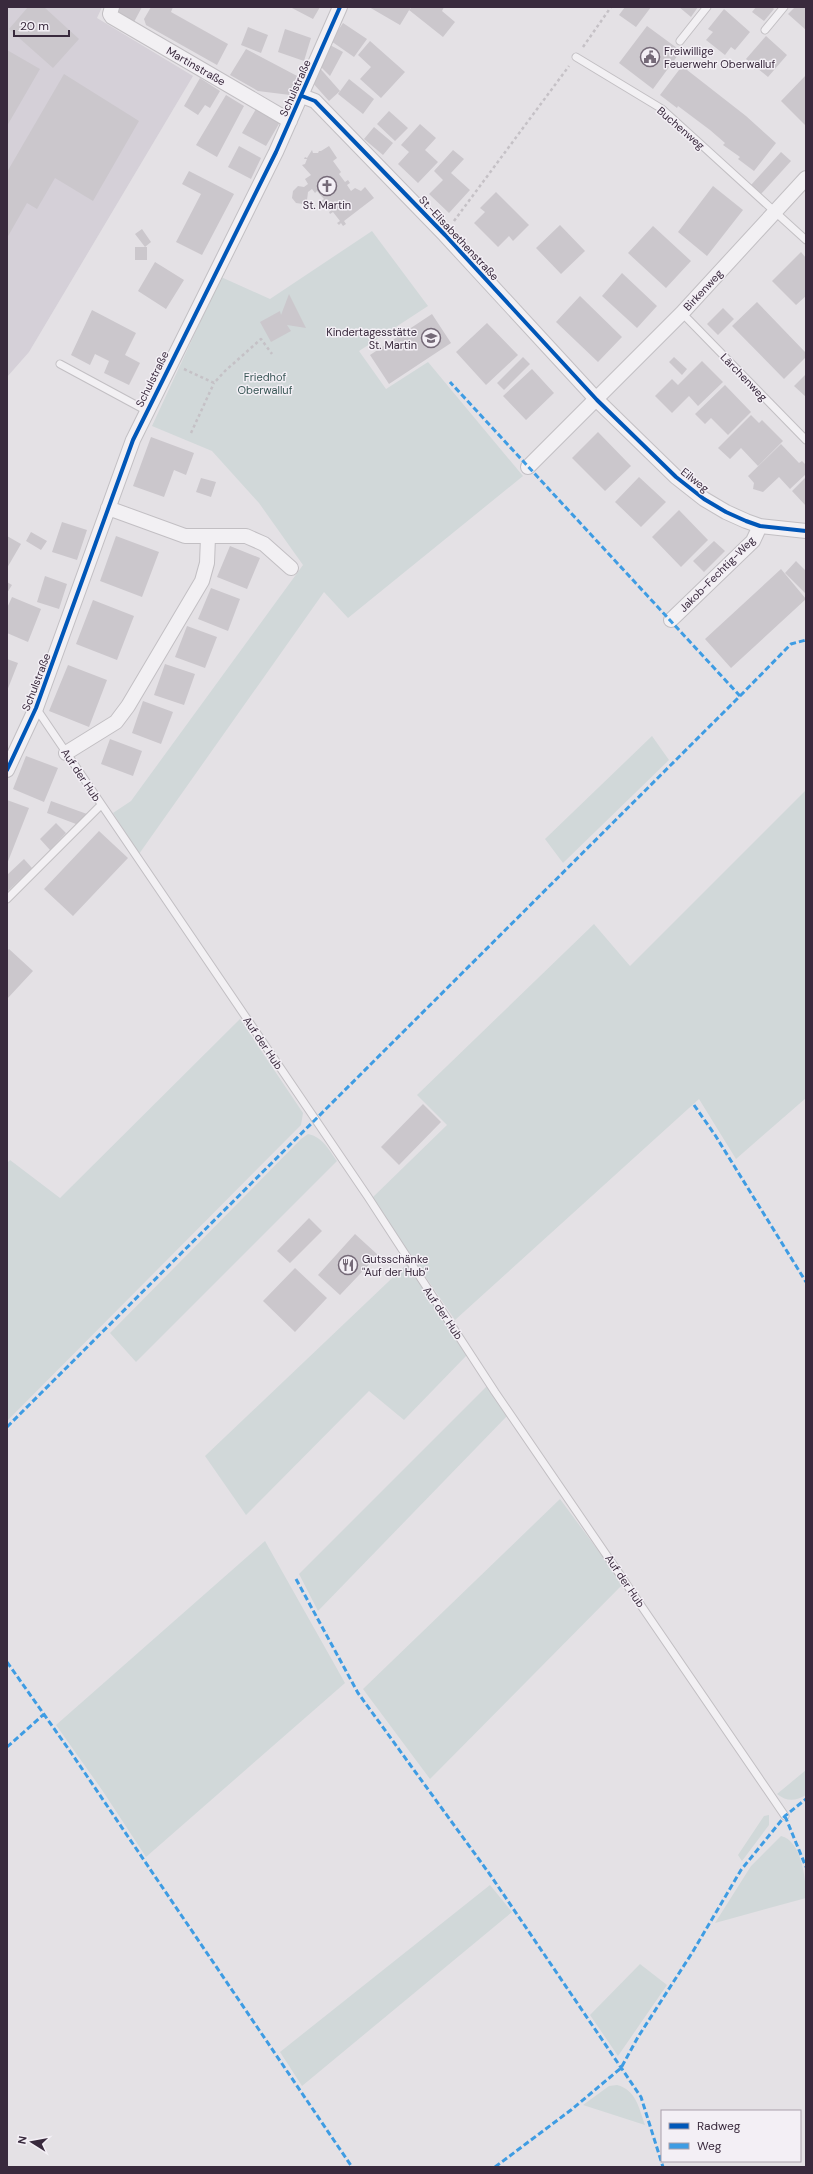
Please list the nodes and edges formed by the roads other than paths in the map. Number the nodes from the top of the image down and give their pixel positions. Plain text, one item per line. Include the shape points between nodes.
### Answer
1 (112, 7) edge
2 (340, 7) edge
3 (706, 7) edge
4 (784, 7) edge
5 (765, 30) dead end
6 (680, 41) dead end
7 (576, 57) road end
8 (302, 96) junction
9 (290, 121) junction
10 (806, 178) edge
11 (776, 212) junction
12 (805, 238) edge
13 (682, 313) junction
14 (60, 364) dead end
15 (597, 400) junction
16 (147, 411) junction
17 (806, 440) edge
18 (528, 467) dead end
19 (108, 508) junction
20 (760, 526) junction
21 (806, 531) edge
22 (208, 537) junction
23 (291, 568) dead end
24 (671, 620) dead end
25 (36, 708) junction
26 (66, 753) junction
27 (7, 770) edge
28 (101, 805) junction
29 (7, 899) edge
30 (785, 1816) dead end

1 - 9 street, Martinstraße via 112,17
2 - 8 street, Schulstraße
3 - 6 lane
4 - 5 lane
7 - 11 lane, Buchenweg via 662,109
8 - 9 street, Schulstraße
8 - 15 street, St.-Elisabethenstraße via 315,101
9 - 16 street, Schulstraße
10 - 11 street, Birkenweg
11 - 12 lane, Buchenweg
11 - 13 street, Birkenweg
13 - 15 street, Birkenweg
13 - 17 lane, Lärchenweg
14 - 16 lane
15 - 18 street, Birkenweg
15 - 20 street, Eilweg via 676,477 704,499 726,512
16 - 19 street, Schulstraße via 132,440
19 - 22 street via 185,536
19 - 25 street, Schulstraße
20 - 21 street, Eilweg
20 - 24 street, Jakob-Fechtig-Weg via 753,541
22 - 23 street via 246,536 264,544
22 - 26 street via 202,581 128,706 116,722
25 - 26 lane, Auf der Hub
25 - 27 street, Schulstraße
26 - 28 lane, Auf der Hub
28 - 29 lane
28 - 30 lane, Auf der Hub via 368,1197 495,1392

